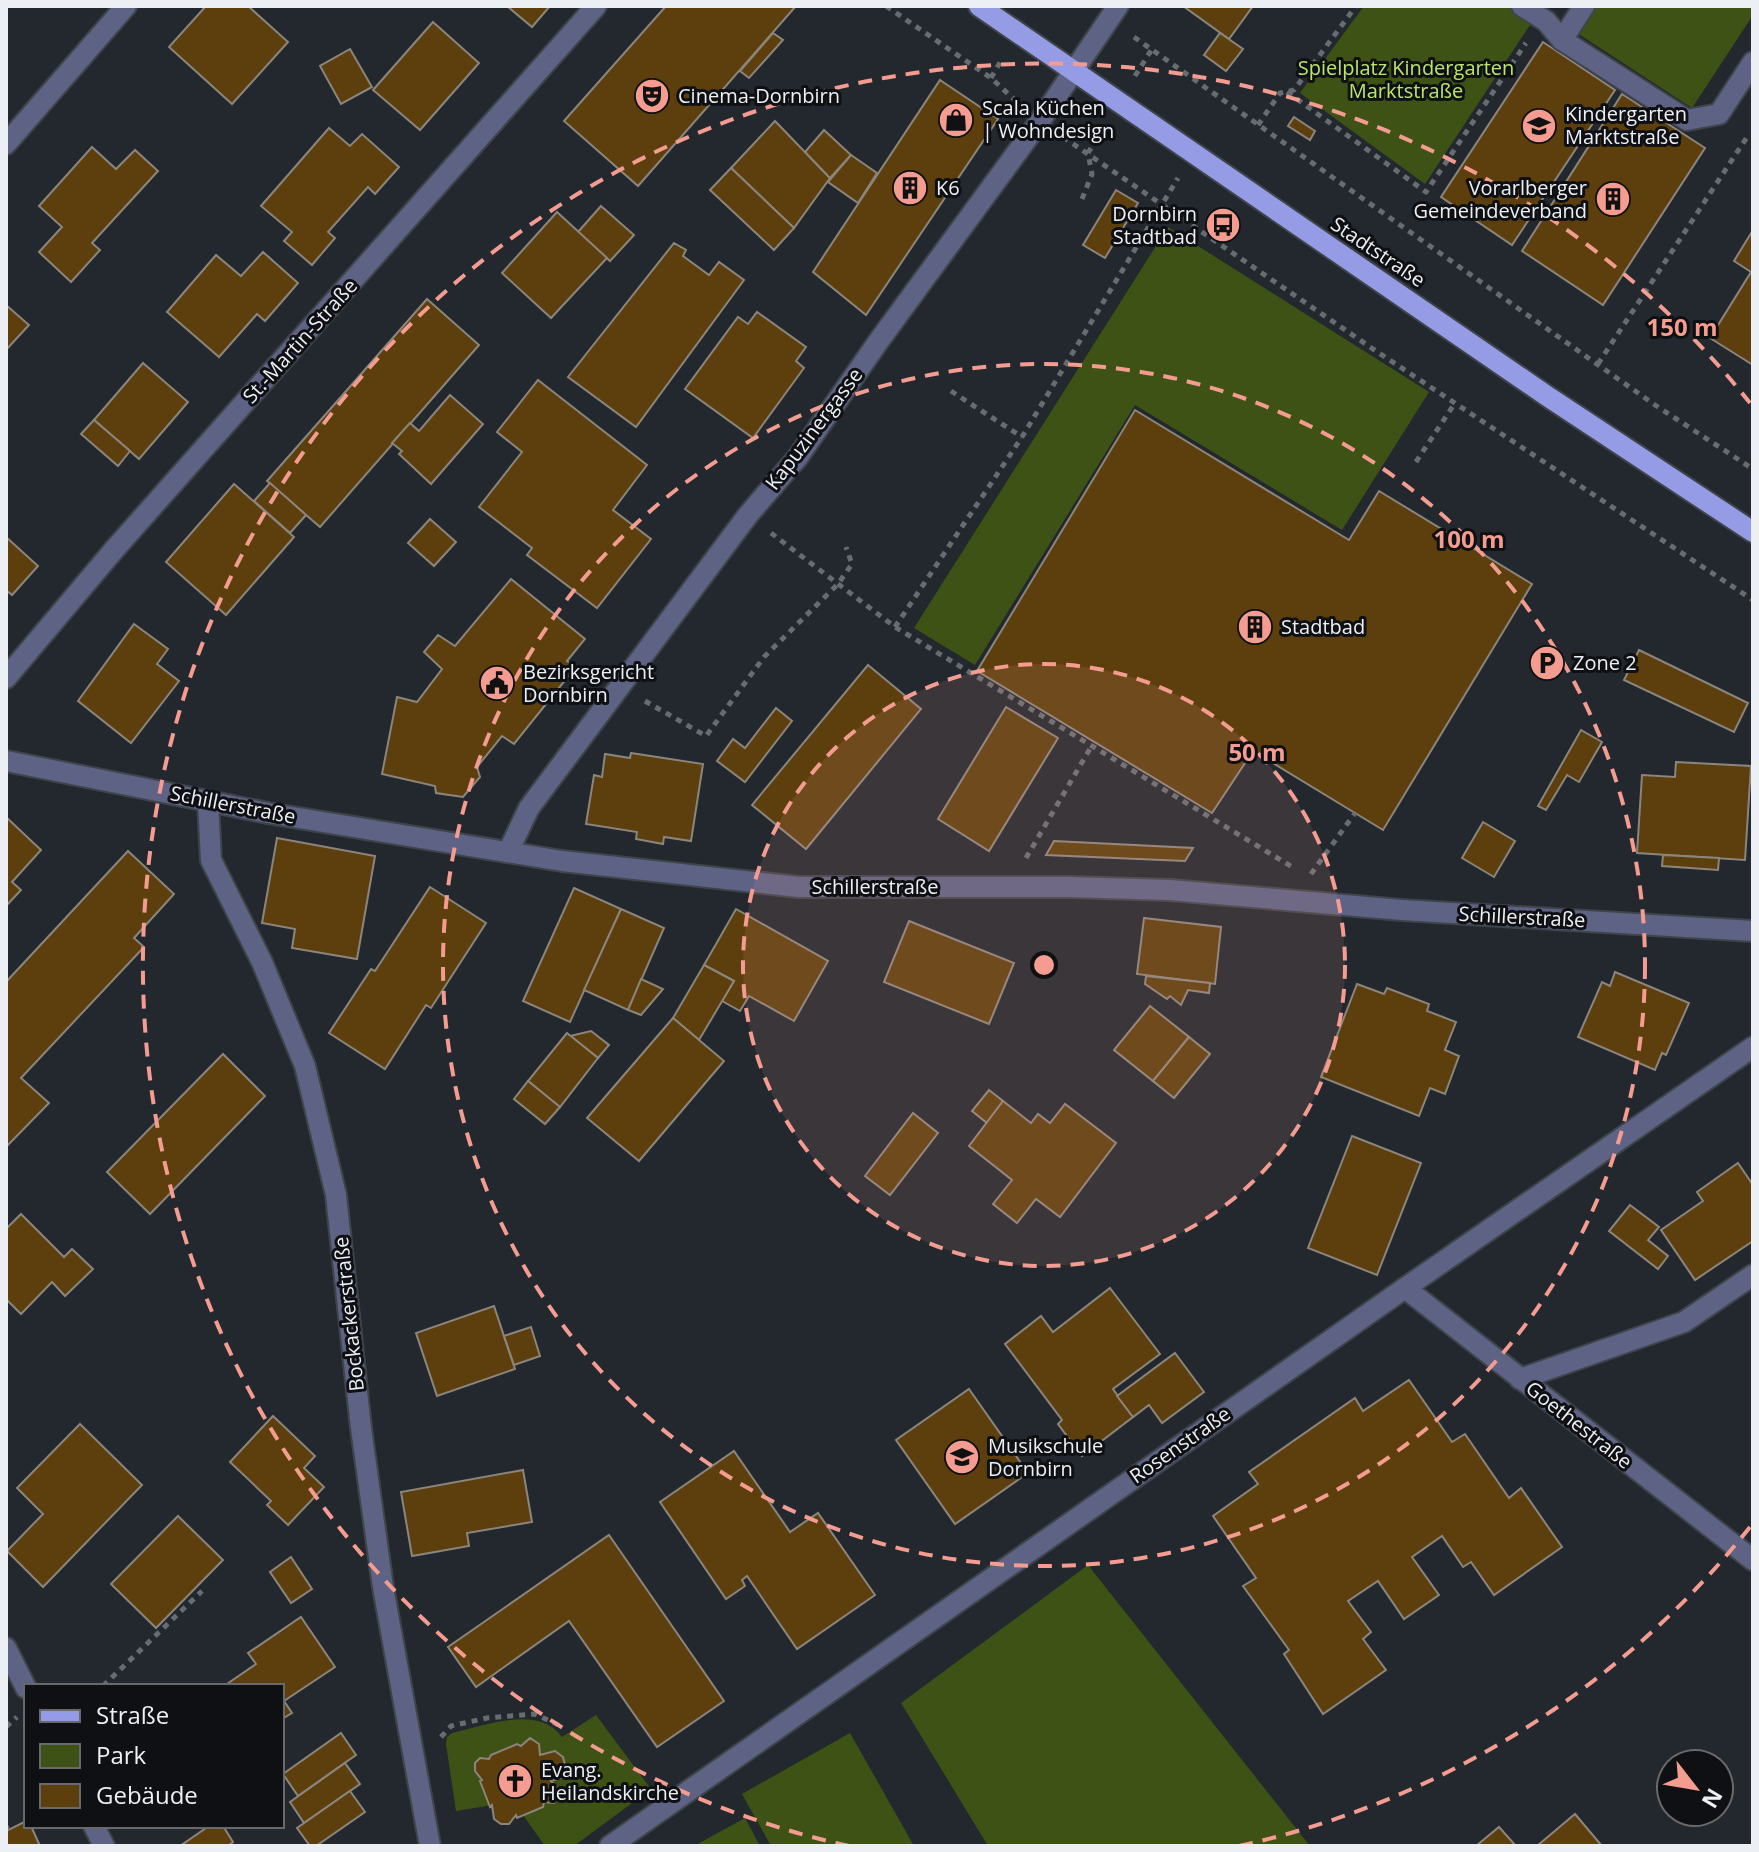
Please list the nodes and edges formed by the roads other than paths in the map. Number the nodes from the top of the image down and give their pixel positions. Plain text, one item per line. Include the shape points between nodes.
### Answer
1 (126, 6) edge
2 (596, 6) edge
3 (979, 6) edge
4 (1522, 6) edge
5 (1584, 6) edge
6 (1114, 13) edge
7 (1562, 40) junction
8 (1753, 62) edge
9 (1073, 71) junction
10 (6, 144) edge
11 (1753, 532) edge
12 (6, 678) edge
13 (6, 761) edge
14 (208, 802) junction
15 (509, 850) junction
16 (1753, 931) edge
17 (1753, 1047) edge
18 (1753, 1275) edge
19 (1405, 1288) junction
20 (1520, 1379) junction
21 (1753, 1560) edge
22 (6, 1648) edge
23 (24, 1684) edge
24 (95, 1828) edge
25 (104, 1846) edge
26 (430, 1846) edge
27 (610, 1846) edge

1 - 10 street
2 - 12 street, St.-Martin-Straße
3 - 9 main road, Stadtstraße
4 - 7 street
5 - 7 street
6 - 9 street, Kapuzinergasse
7 - 8 street via 1687,120 1719,114
9 - 11 main road, Stadtstraße
9 - 15 street, Kapuzinergasse via 798,457 748,515 529,808
13 - 14 street, Schillerstraße
14 - 15 street, Schillerstraße
14 - 26 street, Bockackerstraße via 211,860 262,962 305,1066 336,1195 383,1587
15 - 16 street, Schillerstraße via 562,861 799,887 1170,890
17 - 19 street, Rosenstraße
18 - 20 street via 1684,1322
19 - 20 street, Goethestraße
19 - 27 street, Rosenstraße
20 - 21 street, Goethestraße
22 - 23 street
24 - 25 street

